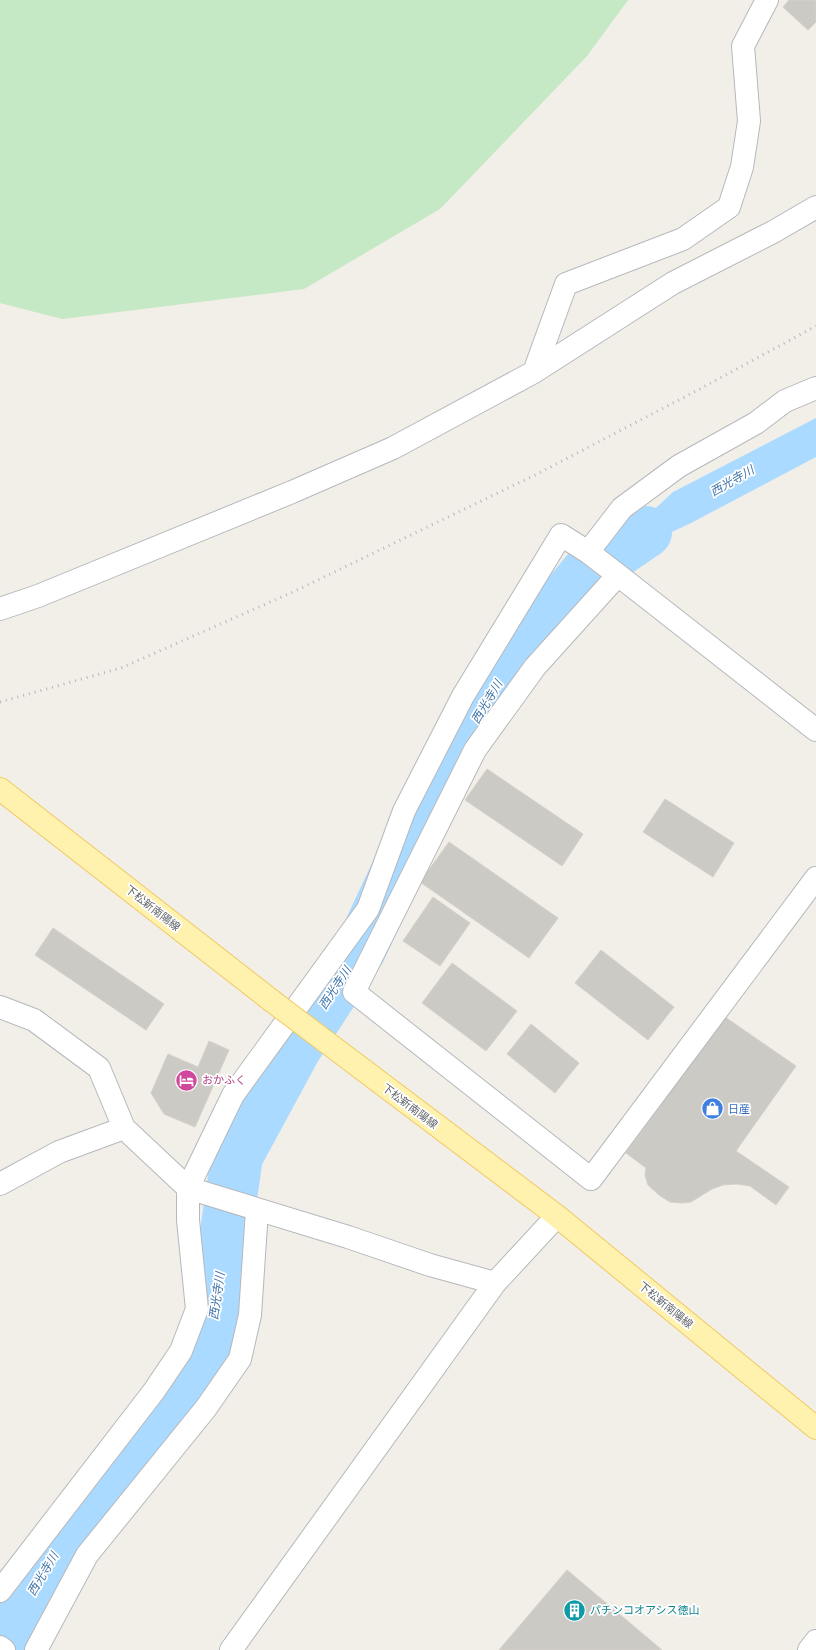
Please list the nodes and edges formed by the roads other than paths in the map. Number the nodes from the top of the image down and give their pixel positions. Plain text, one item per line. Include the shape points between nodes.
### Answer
1 (767, 0) edge
2 (816, 207) edge
3 (534, 372) junction
4 (816, 388) edge
5 (588, 552) junction
6 (618, 575) junction
7 (0, 609) edge
8 (816, 730) edge
9 (0, 789) edge
10 (816, 878) edge
11 (0, 1007) edge
12 (124, 1128) junction
13 (0, 1184) edge
14 (188, 1188) junction
15 (257, 1210) junction
16 (557, 1216) junction
17 (495, 1283) junction
18 (816, 1428) edge
19 (0, 1591) edge
20 (816, 1641) edge
21 (0, 1647) edge
22 (4, 1650) edge
23 (36, 1650) edge
24 (231, 1650) edge
25 (809, 1650) edge

1 - 3 street via 743,46 749,120 742,167 729,207 683,239 566,284
2 - 3 street via 673,283
3 - 7 street via 393,448 292,492 38,596
4 - 5 street via 785,401 756,423 679,466 622,508
5 - 6 street
5 - 14 street via 561,535 463,696 404,812 368,909 233,1094
6 - 8 street
6 - 10 street via 536,667 475,750 354,992 592,1179
9 - 16 main road, 下松新南陽線, bridge via 272,1001
11 - 12 street via 34,1020 99,1068
12 - 13 street via 59,1152
12 - 14 street
14 - 15 street
14 - 19 street via 188,1220 197,1310 181,1351 154,1391
15 - 17 street via 430,1266
15 - 23 street via 250,1315 240,1359 206,1408 87,1555
16 - 17 street
16 - 18 main road, 下松新南陽線
17 - 24 street
20 - 25 street
21 - 22 street

